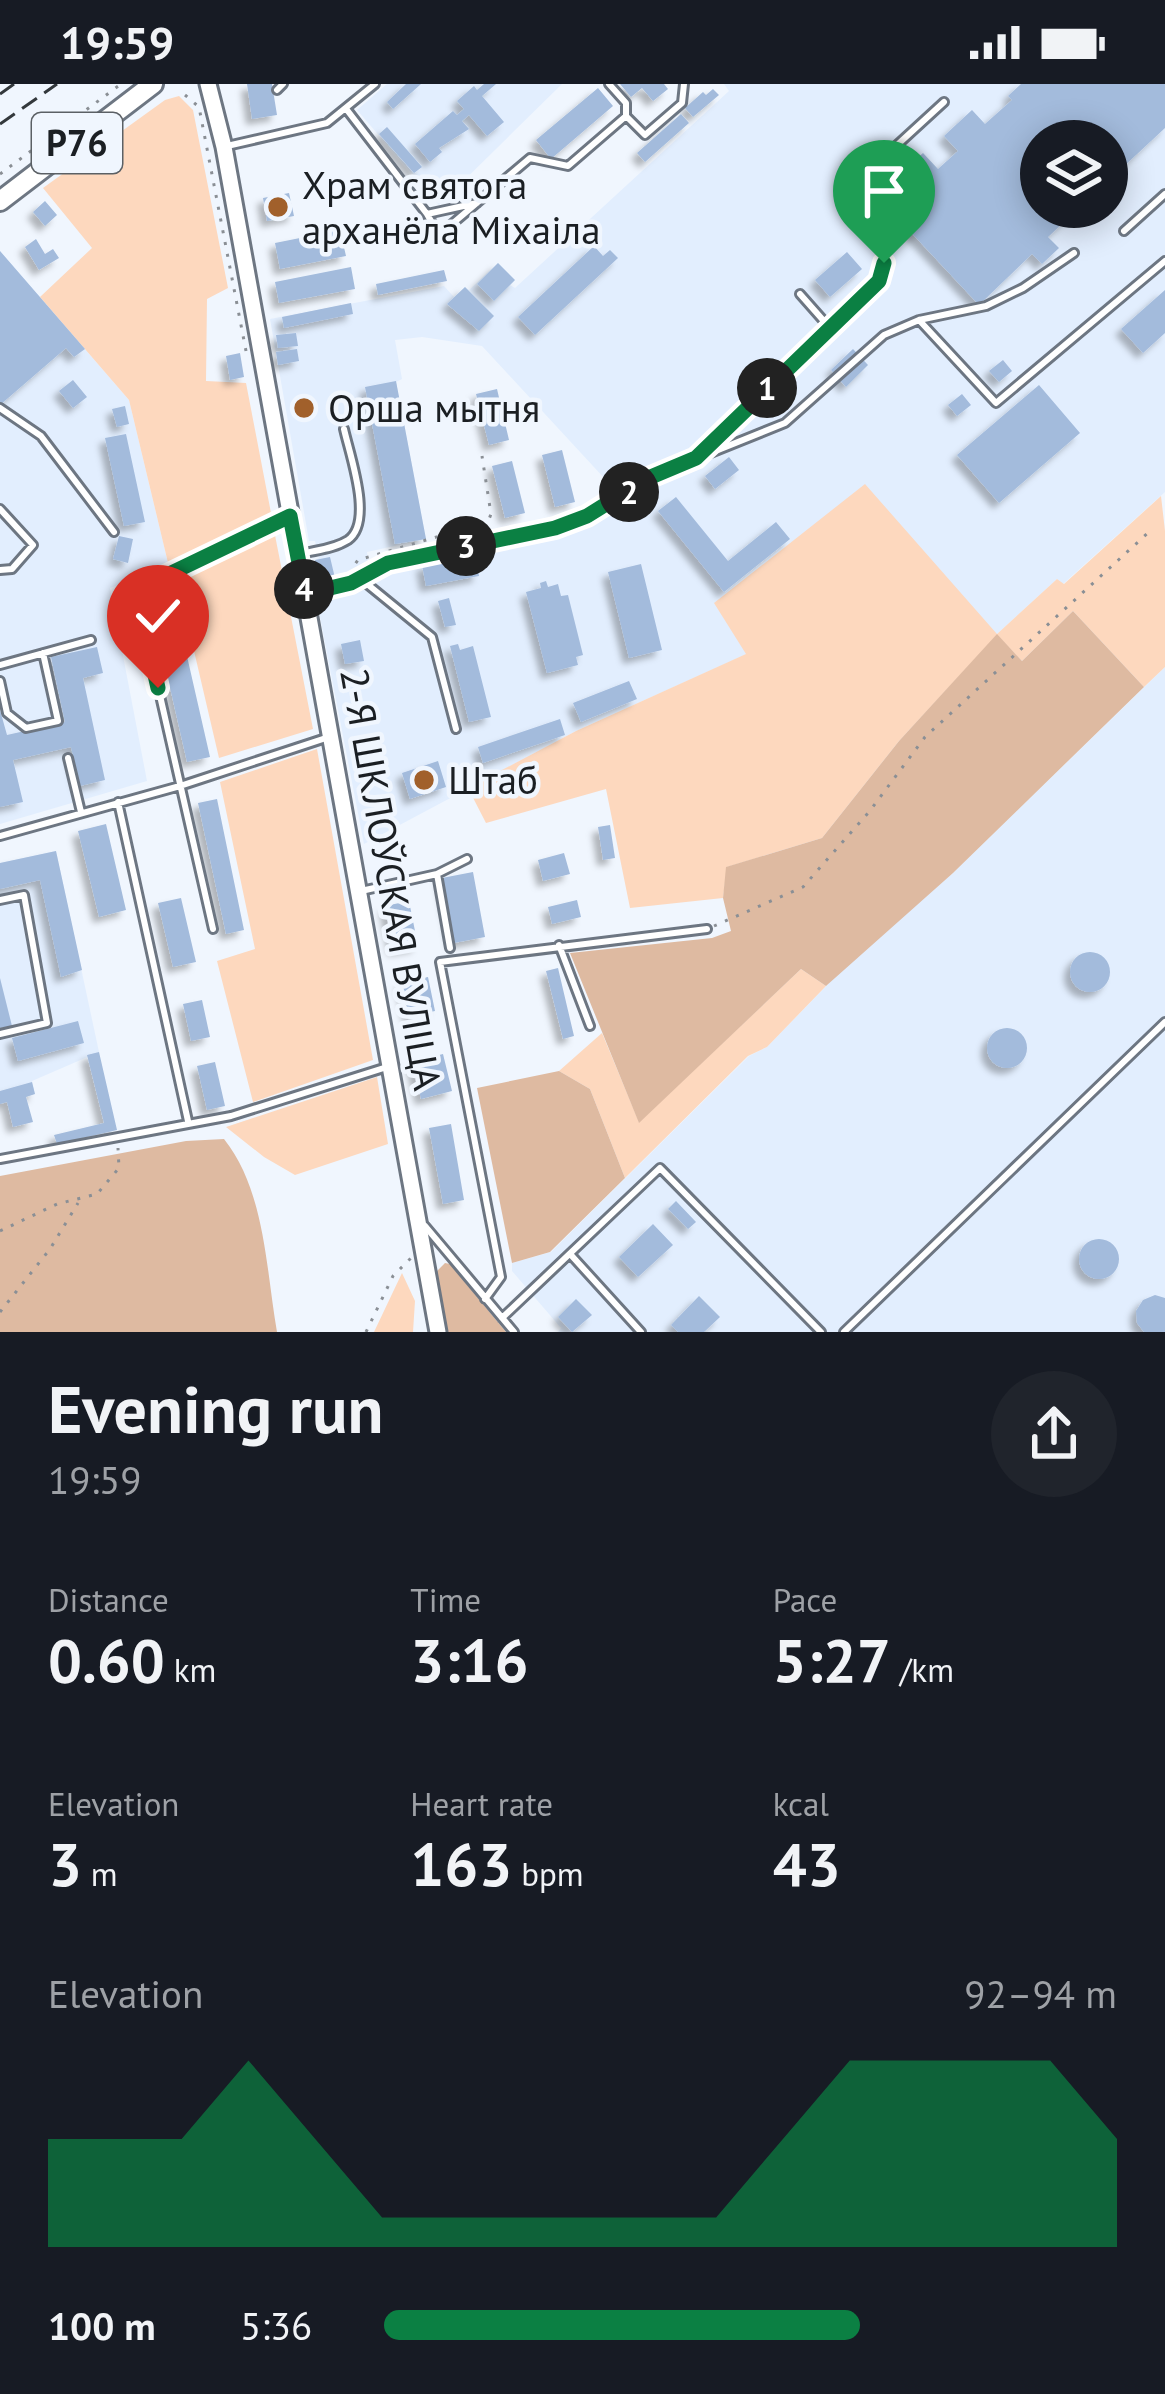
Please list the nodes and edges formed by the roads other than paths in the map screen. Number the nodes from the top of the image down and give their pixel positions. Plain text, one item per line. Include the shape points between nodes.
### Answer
1 (153, 84) edge
2 (208, 84) edge
3 (375, 84) edge
4 (609, 84) edge
5 (684, 84) edge
6 (944, 102) dead end
7 (346, 110) junction
8 (626, 116) junction
9 (224, 147) junction
10 (1165, 194) edge
11 (0, 201) edge
12 (477, 203) junction
13 (427, 214) junction
14 (1124, 231) dead end
15 (1074, 254) dead end
16 (1165, 260) edge
17 (800, 294) dead end
18 (919, 320) junction
19 (830, 328) junction
20 (0, 408) edge
21 (344, 428) dead end
22 (696, 458) junction
23 (0, 509) edge
24 (290, 516) junction
25 (114, 532) dead end
26 (297, 554) junction
27 (0, 570) edge
28 (361, 579) junction
29 (305, 594) junction
30 (91, 640) dead end
31 (43, 653) junction
32 (0, 664) edge
33 (0, 680) edge
34 (456, 728) dead end
35 (333, 736) junction
36 (68, 758) dead end
37 (180, 786) junction
38 (118, 802) junction
39 (81, 812) junction
40 (0, 836) edge
41 (467, 860) dead end
42 (437, 874) junction
43 (361, 891) junction
44 (0, 900) edge
45 (213, 929) dead end
46 (707, 929) road end
47 (559, 945) junction
48 (450, 948) dead end
49 (1165, 1022) edge
50 (590, 1026) dead end
51 (0, 1034) edge
52 (391, 1066) junction
53 (189, 1123) junction
54 (0, 1159) edge
55 (418, 1219) junction
56 (570, 1254) junction
57 (485, 1299) junction
58 (502, 1318) junction
59 (438, 1332) edge
60 (514, 1332) edge
61 (641, 1332) edge
62 (821, 1332) edge
63 (844, 1332) edge

1 - 11 main road, Р76
2 - 9 street, 2-Я ШКЛОЎСКАЯ ВУЛІЦА
3 - 7 lane
4 - 8 lane via 626,103
5 - 8 lane via 682,103 645,135
6 - 19 lane via 872,168 865,186 884,263 879,281
7 - 9 lane via 327,124
7 - 13 lane
8 - 12 lane via 568,166 530,158
9 - 24 street, 2-Я ШКЛОЎСКАЯ ВУЛІЦА
10 - 14 lane
12 - 13 lane
12 - 13 lane via 439,236
15 - 18 lane via 986,306
16 - 18 lane via 996,403
17 - 19 lane
18 - 22 lane via 884,335 785,423
19 - 22 lane
20 - 25 lane via 41,436
21 - 26 lane via 362,517 353,537
22 - 28 lane via 555,528 388,563
23 - 27 lane via 34,545
24 - 26 street, 2-Я ШКЛОЎСКАЯ ВУЛІЦА
24 - 37 lane via 136,590
26 - 29 street, 2-Я ШКЛОЎСКАЯ ВУЛІЦА
28 - 29 lane
28 - 34 lane via 432,637
29 - 35 street, 2-Я ШКЛОЎСКАЯ ВУЛІЦА
30 - 31 lane
31 - 32 lane
31 - 33 lane via 58,721 26,728 7,713
35 - 37 lane
35 - 43 street, 2-Я ШКЛОЎСКАЯ ВУЛІЦА
36 - 39 lane
37 - 38 lane
37 - 45 lane
38 - 39 lane
38 - 53 lane
39 - 40 lane
41 - 42 lane
42 - 43 lane
42 - 48 lane
43 - 52 street, 2-Я ШКЛОЎСКАЯ ВУЛІЦА
44 - 51 lane via 24,895 47,1023
46 - 47 lane
47 - 50 lane
47 - 57 lane via 440,962 501,1277
49 - 63 lane
52 - 53 lane
52 - 55 street, 2-Я ШКЛОЎСКАЯ ВУЛІЦА
53 - 54 lane
55 - 57 lane
55 - 59 street, 2-Я ШКЛОЎСКАЯ ВУЛІЦА
56 - 58 lane
56 - 61 lane
56 - 62 lane via 660,1168
57 - 58 lane
58 - 60 lane

